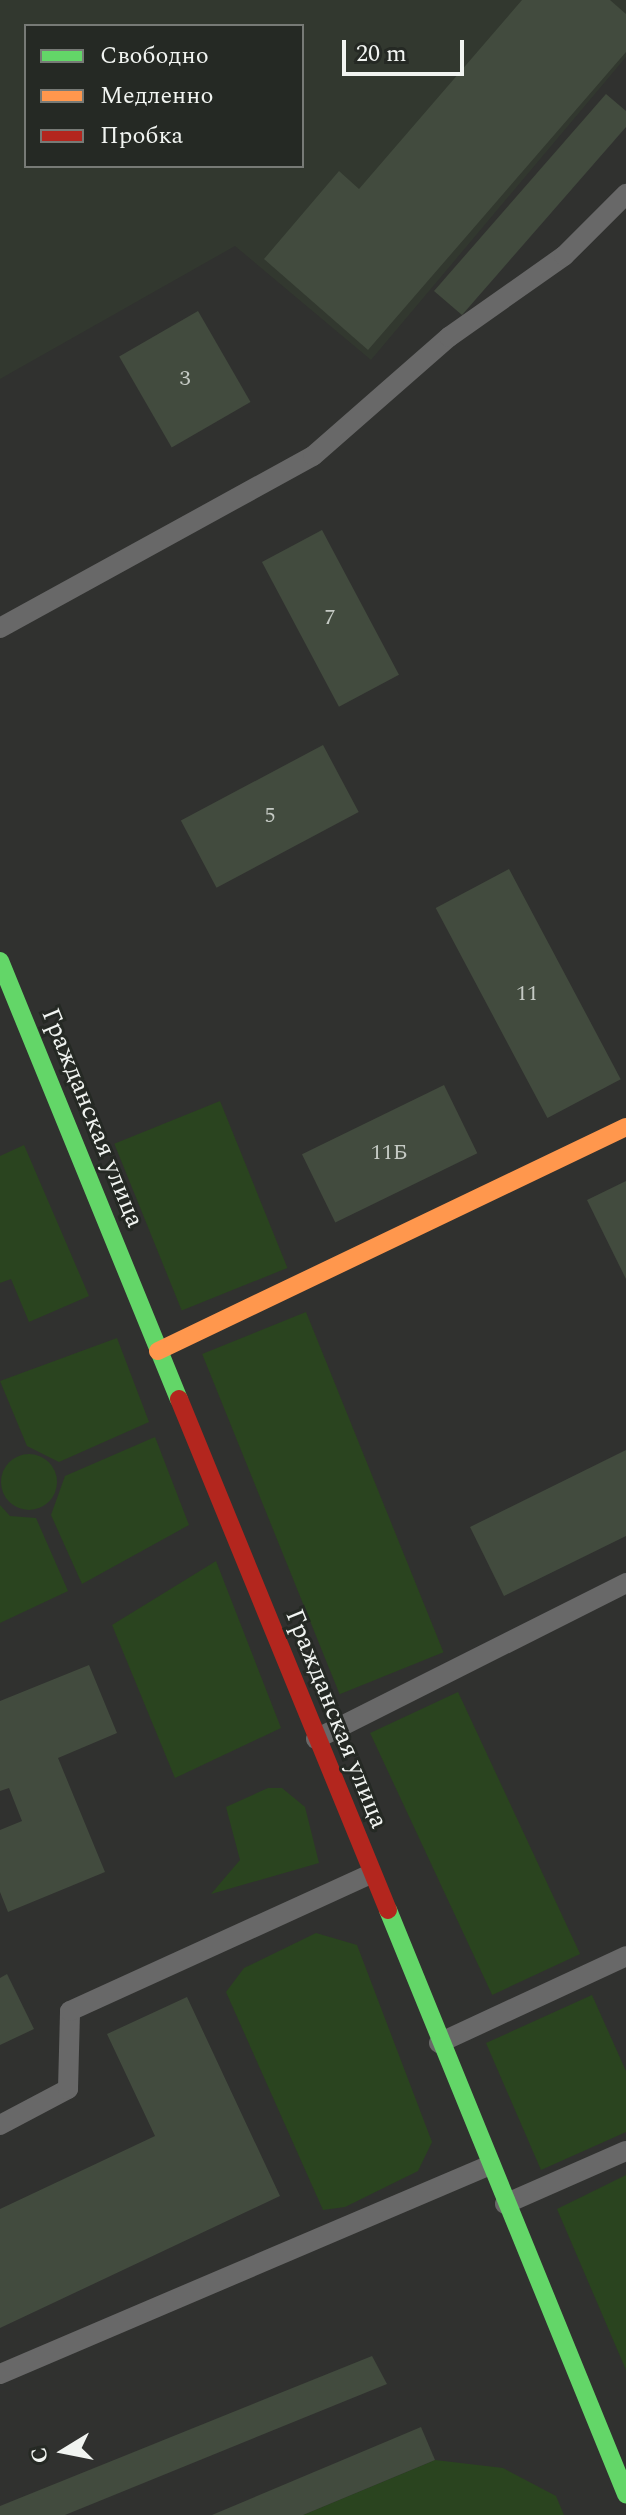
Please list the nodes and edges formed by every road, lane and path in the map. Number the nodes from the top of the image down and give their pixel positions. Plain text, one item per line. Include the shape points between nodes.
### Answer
1 (626, 194) edge
2 (0, 628) edge
3 (0, 961) edge
4 (626, 1127) edge
5 (158, 1351) junction
6 (626, 1583) edge
7 (316, 1739) junction
8 (371, 1874) junction
9 (626, 1956) edge
10 (439, 2043) junction
11 (0, 2125) edge
12 (626, 2151) edge
13 (488, 2166) junction
14 (504, 2204) junction
15 (0, 2374) edge
16 (626, 2494) edge

1 - 2 lane via 564,256 449,337 313,456
3 - 5 main road, Гражданская улица
4 - 5 main road
5 - 7 main road, Гражданская улица
6 - 7 lane
7 - 8 main road, Гражданская улица
8 - 10 main road, Гражданская улица
8 - 11 lane via 70,2011 68,2089
9 - 10 lane
10 - 13 main road, Гражданская улица
12 - 14 lane
13 - 14 main road, Гражданская улица
13 - 15 lane
14 - 16 main road, Гражданская улица

